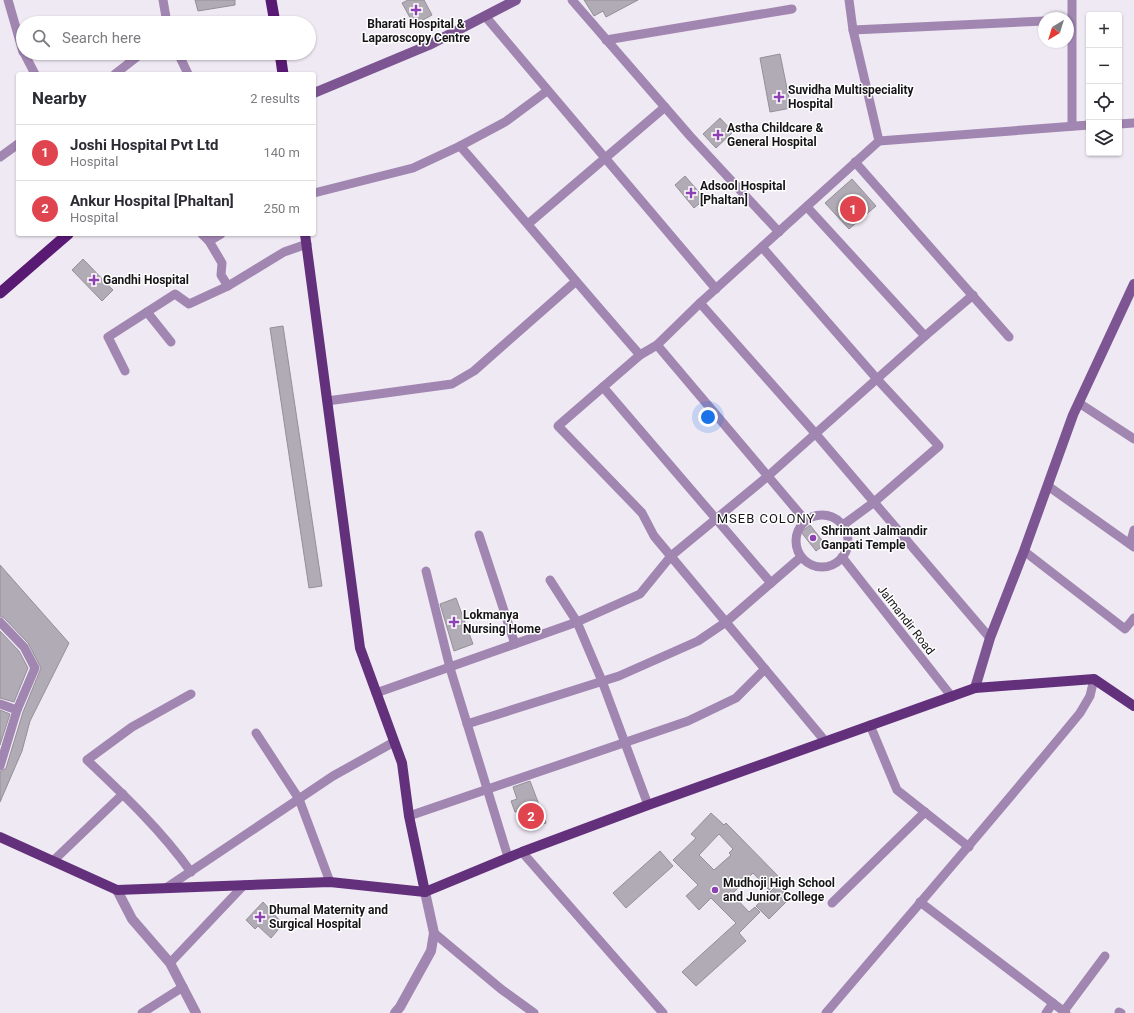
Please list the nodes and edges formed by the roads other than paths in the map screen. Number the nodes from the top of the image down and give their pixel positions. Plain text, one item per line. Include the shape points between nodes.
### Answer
1 (8, 0) edge
2 (163, 0) edge
3 (271, 0) edge
4 (516, 0) edge
5 (572, 0) edge
6 (849, 0) edge
7 (1072, 0) edge
8 (792, 9) dead end
9 (1071, 12) edge
10 (166, 16) edge
11 (274, 16) edge
12 (485, 16) junction
13 (1038, 21) edge
14 (16, 28) edge
15 (853, 30) junction
16 (606, 40) junction
17 (1071, 48) edge
18 (27, 60) edge
19 (133, 60) edge
20 (181, 60) edge
21 (281, 60) edge
22 (34, 72) edge
23 (118, 72) edge
24 (187, 72) edge
25 (283, 72) edge
26 (547, 91) junction
27 (316, 92) edge
28 (665, 107) junction
29 (1134, 123) edge
30 (1122, 124) edge
31 (1086, 125) edge
32 (1072, 126) junction
33 (880, 141) junction
34 (16, 145) edge
35 (460, 146) junction
36 (0, 157) edge
37 (606, 158) junction
38 (855, 162) junction
39 (316, 192) edge
40 (807, 207) junction
41 (528, 224) junction
42 (779, 232) junction
43 (66, 236) edge
44 (204, 236) edge
45 (217, 236) edge
46 (306, 239) edge
47 (209, 241) junction
48 (762, 247) junction
49 (575, 282) junction
50 (1134, 284) edge
51 (228, 286) junction
52 (716, 289) junction
53 (0, 293) edge
54 (973, 295) junction
55 (1130, 301) edge
56 (700, 303) junction
57 (147, 312) junction
58 (924, 336) junction
59 (1009, 337) dead end
60 (171, 342) dead end
61 (657, 345) junction
62 (640, 355) junction
63 (125, 371) dead end
64 (877, 379) junction
65 (603, 387) junction
66 (327, 401) junction
67 (1079, 403) junction
68 (815, 433) junction
69 (1134, 439) edge
70 (768, 476) junction
71 (1048, 486) junction
72 (873, 503) junction
73 (716, 519) junction
74 (805, 520) junction
75 (843, 525) junction
76 (1134, 530) edge
77 (479, 535) dead end
78 (1133, 546) edge
79 (1024, 551) junction
80 (672, 556) junction
81 (801, 557) junction
82 (842, 557) junction
83 (426, 571) dead end
84 (550, 580) dead end
85 (771, 583) junction
86 (1134, 618) edge
87 (0, 622) edge
88 (577, 622) junction
89 (726, 622) junction
90 (990, 638) junction
91 (515, 644) junction
92 (450, 668) junction
93 (765, 669) junction
94 (1094, 679) junction
95 (602, 681) junction
96 (975, 688) junction
97 (376, 693) junction
98 (191, 694) dead end
99 (952, 697) junction
100 (0, 704) edge
101 (1134, 706) edge
102 (17, 710) junction
103 (468, 724) junction
104 (870, 725) junction
105 (256, 733) dead end
106 (825, 741) junction
107 (394, 742) junction
108 (624, 742) junction
109 (0, 766) edge
110 (488, 790) junction
111 (123, 794) junction
112 (299, 799) junction
113 (648, 805) junction
114 (925, 812) junction
115 (409, 816) junction
116 (0, 837) edge
117 (969, 847) junction
118 (522, 852) junction
119 (508, 858) junction
120 (53, 861) junction
121 (191, 872) junction
122 (330, 882) junction
123 (244, 885) junction
124 (166, 888) junction
125 (117, 890) junction
126 (425, 892) junction
127 (920, 902) junction
128 (832, 903) dead end
129 (434, 933) junction
130 (1105, 956) dead end
131 (170, 963) junction
132 (183, 987) junction
133 (1053, 1003) junction
134 (1065, 1012) edge
135 (142, 1013) edge
136 (196, 1013) edge
137 (395, 1013) edge
138 (534, 1013) edge
139 (663, 1013) edge
140 (826, 1013) edge
141 (1046, 1013) edge

1 - 14 street
2 - 10 street
3 - 11 highway
4 - 12 main road
5 - 16 street
6 - 15 street
7 - 9 street
8 - 16 street
12 - 26 street
12 - 27 main road via 429,45
13 - 15 street
15 - 33 street
16 - 28 street
17 - 32 street
18 - 22 street
19 - 23 street
20 - 24 street
21 - 25 highway
26 - 35 street via 505,122
26 - 37 street
28 - 37 street
28 - 42 street
29 - 30 street
31 - 32 street
32 - 33 street
33 - 38 street
34 - 36 street
35 - 39 street via 413,168
35 - 41 street
37 - 41 street
37 - 52 street
38 - 40 street
38 - 54 street
40 - 42 street
40 - 58 street
41 - 49 street
42 - 48 street
43 - 53 highway
44 - 47 street
45 - 47 street
46 - 51 street
46 - 66 main road
47 - 51 street via 222,263 221,275
48 - 52 street
48 - 64 street
49 - 62 street
49 - 66 street via 480,366 452,384
50 - 55 main road
51 - 57 street via 189,304 174,294
52 - 56 street
54 - 58 street
54 - 59 street
55 - 67 main road
56 - 61 street
56 - 68 street
57 - 60 street
57 - 63 street via 108,337
58 - 64 street
61 - 62 street
61 - 70 street
62 - 65 street
64 - 68 street
64 - 72 street via 939,446
65 - 73 street
65 - 80 street via 558,426 642,513 654,536
66 - 97 main road via 360,648
67 - 69 street
67 - 71 main road
68 - 70 street
68 - 72 street
70 - 73 street
70 - 74 street
71 - 78 street
71 - 79 main road
72 - 75 street
72 - 90 street
73 - 80 street
73 - 85 street
74 - 75 street via 812,516 829,515
74 - 81 street via 795,538 797,551
75 - 82 street via 848,541 847,550
76 - 78 street
77 - 91 street
79 - 86 street via 1125,629
79 - 90 main road
80 - 88 street via 640,594
80 - 89 street
81 - 82 street via 814,566 822,567 829,566
81 - 85 street
82 - 99 street, Jalmandir Road
83 - 92 street
84 - 88 street
85 - 89 street
87 - 102 street via 24,647 36,668
88 - 91 street
88 - 95 street
89 - 93 street
89 - 95 street via 698,641
90 - 96 main road
91 - 92 street
92 - 97 street
92 - 103 street
93 - 106 street
93 - 108 street via 736,698 688,721
94 - 96 main road
94 - 101 main road
94 - 117 street via 1090,696 1080,713
95 - 103 street
95 - 108 street
96 - 99 main road
97 - 107 main road
98 - 111 street via 132,727 87,760
99 - 104 main road
100 - 102 street
102 - 109 street
103 - 110 street
104 - 106 main road
104 - 114 street via 897,790
105 - 112 street
106 - 113 main road
107 - 112 street via 333,776
107 - 115 main road via 402,763
108 - 110 street
108 - 113 street
110 - 115 street
110 - 119 street
111 - 120 street
111 - 121 street via 176,850
112 - 121 street
112 - 122 street
113 - 118 main road
114 - 117 street
114 - 128 street
115 - 126 main road
116 - 120 main road
117 - 127 street
118 - 119 main road
118 - 139 street
119 - 126 main road
120 - 125 main road
121 - 124 street
122 - 123 main road
122 - 126 main road
123 - 124 main road
123 - 131 street
124 - 125 main road
125 - 131 street via 132,919
126 - 129 street
127 - 133 street
127 - 140 street
129 - 137 street via 431,951
129 - 138 street
130 - 134 street
131 - 132 street
132 - 135 street
132 - 136 street
133 - 134 street
133 - 141 street

